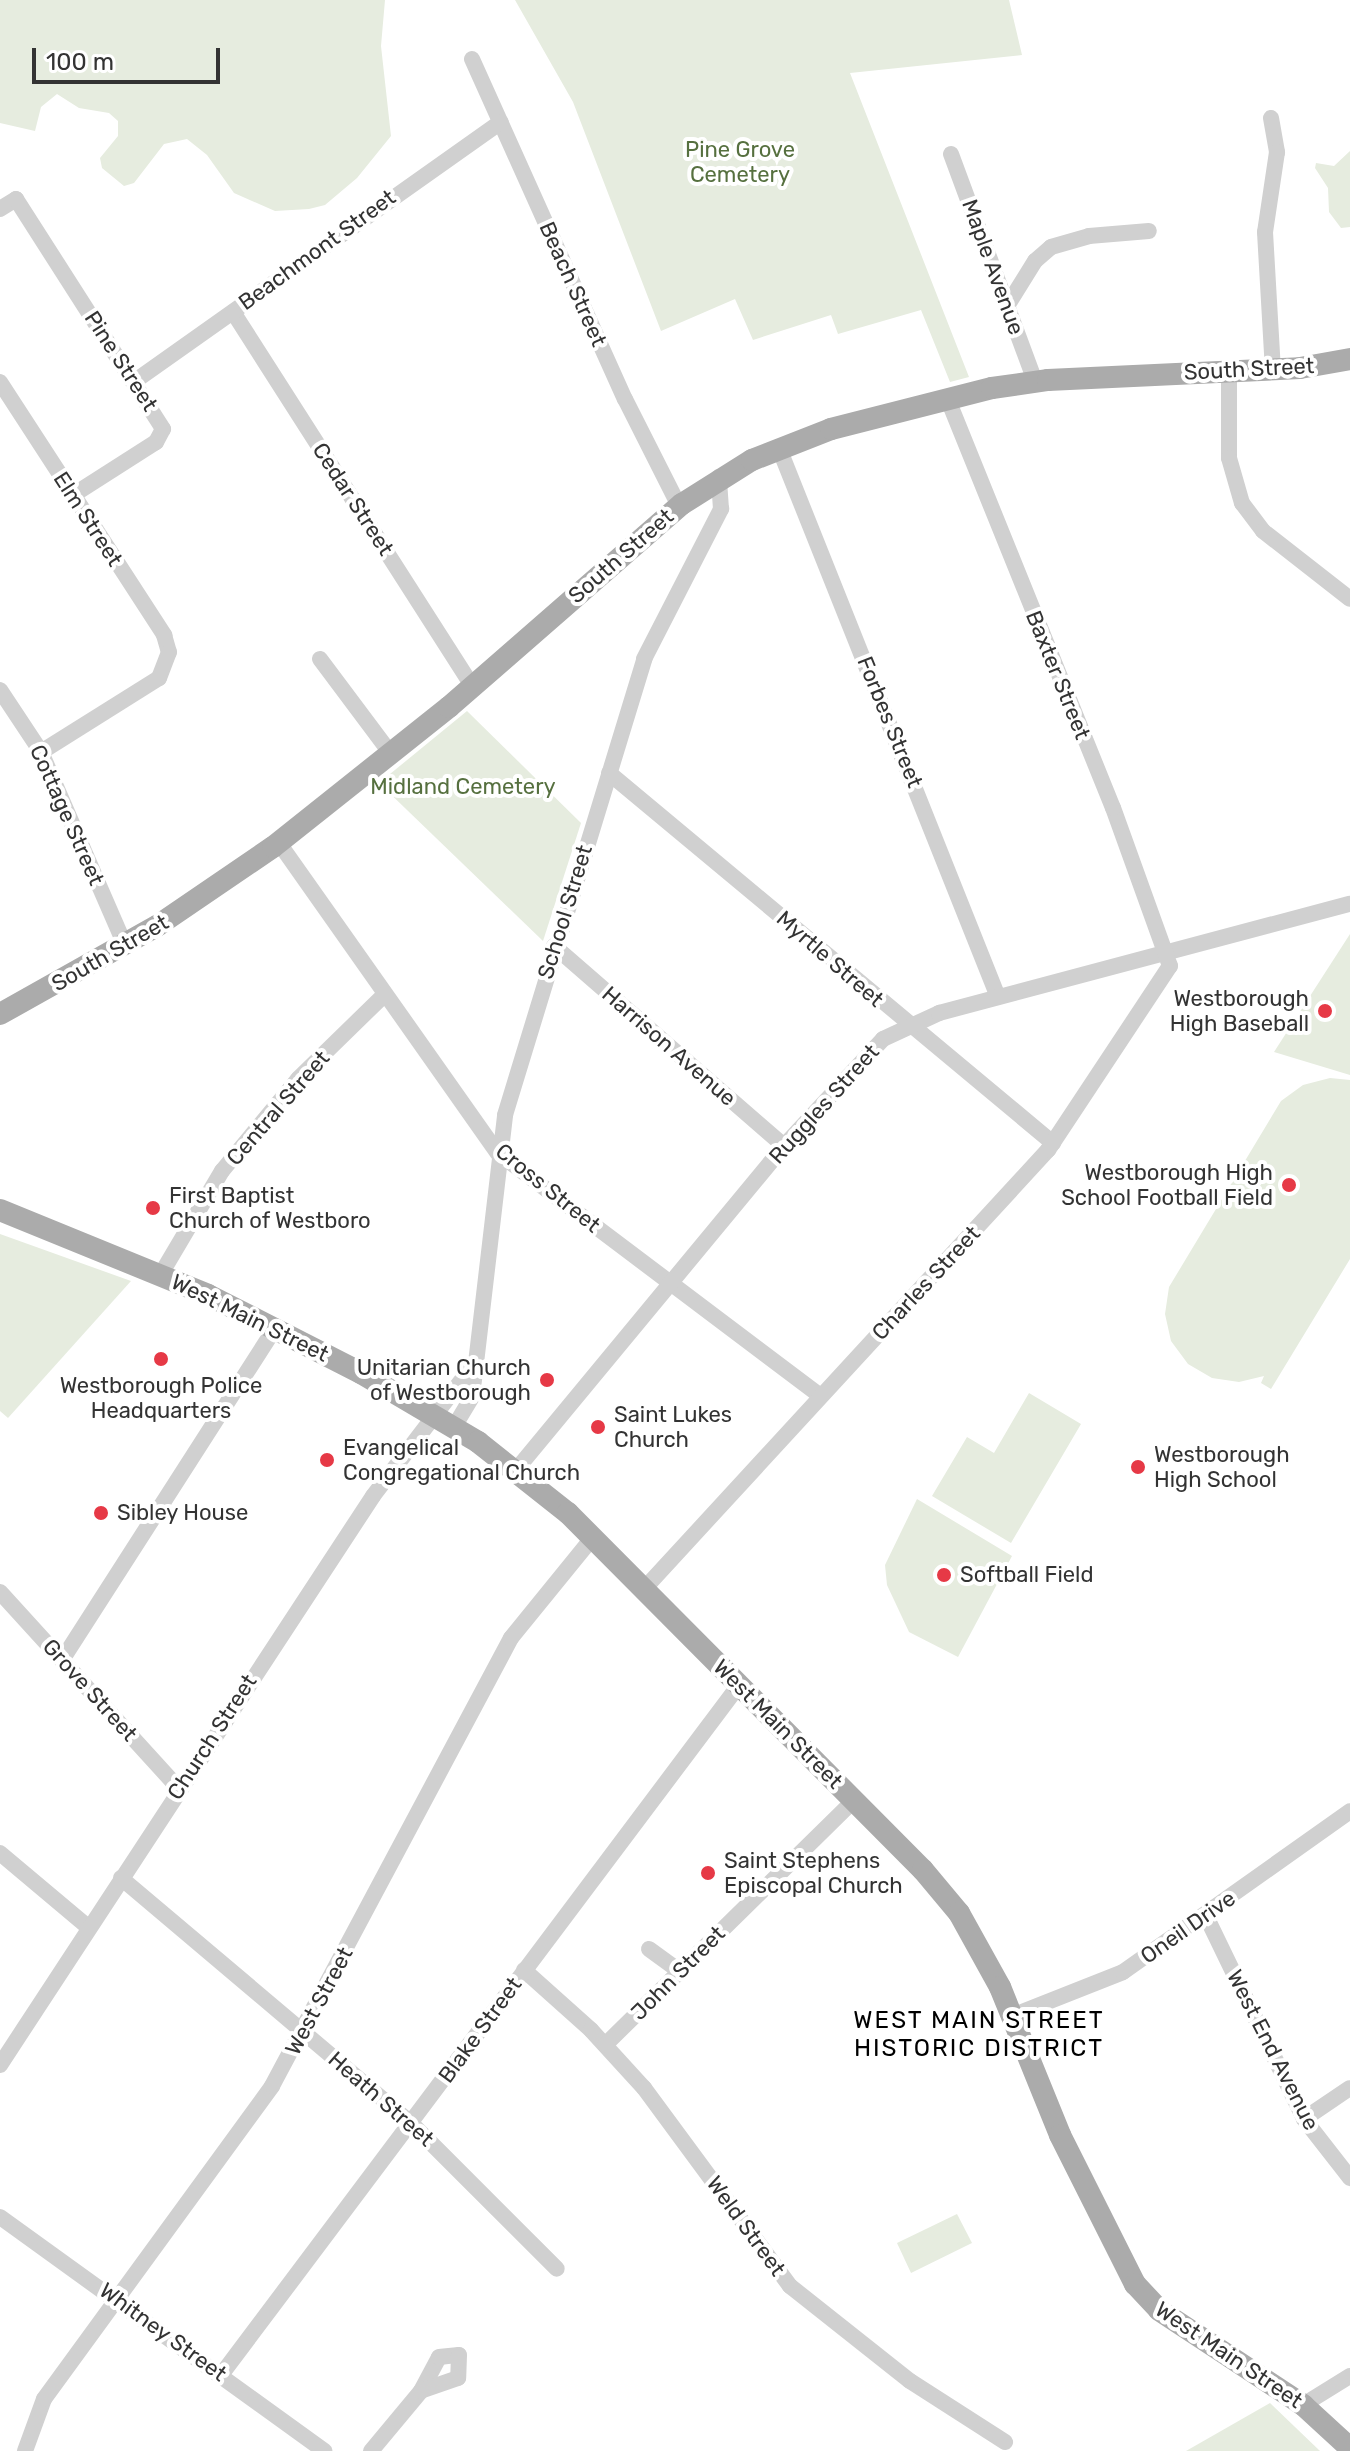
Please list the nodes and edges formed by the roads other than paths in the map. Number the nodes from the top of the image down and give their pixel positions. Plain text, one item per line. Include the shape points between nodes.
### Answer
1 (472, 59) dead end
2 (1271, 118) dead end
3 (501, 122) junction
4 (951, 154) dead end
5 (0, 209) edge
6 (1149, 231) dead end
7 (1007, 306) junction
8 (233, 312) junction
9 (1350, 359) edge
10 (1273, 369) junction
11 (1229, 371) junction
12 (135, 381) junction
13 (1035, 381) junction
14 (0, 382) edge
15 (947, 398) junction
16 (779, 448) junction
17 (719, 477) junction
18 (73, 495) junction
19 (679, 506) junction
20 (1350, 599) edge
21 (320, 659) dead end
22 (472, 686) junction
23 (0, 690) edge
24 (41, 752) junction
25 (391, 754) junction
26 (609, 773) junction
27 (279, 843) junction
28 (1350, 904) edge
29 (125, 945) junction
30 (554, 946) junction
31 (1169, 951) junction
32 (384, 995) junction
33 (998, 997) junction
34 (0, 1014) edge
35 (906, 1025) junction
36 (1053, 1143) junction
37 (784, 1146) junction
38 (498, 1153) junction
39 (0, 1210) edge
40 (161, 1274) junction
41 (672, 1284) junction
42 (275, 1328) junction
43 (821, 1396) junction
44 (444, 1421) junction
45 (516, 1470) junction
46 (593, 1537) junction
47 (644, 1589) junction
48 (0, 1592) edge
49 (62, 1660) junction
50 (739, 1685) junction
51 (179, 1789) junction
52 (854, 1800) junction
53 (1350, 1811) edge
54 (0, 1853) edge
55 (121, 1878) junction
56 (1206, 1916) junction
57 (89, 1928) junction
58 (649, 1949) dead end
59 (524, 1970) junction
60 (679, 1971) junction
61 (1012, 2016) junction
62 (303, 2033) junction
63 (605, 2045) junction
64 (1, 2060) edge
65 (1350, 2088) edge
66 (1304, 2119) junction
67 (411, 2123) junction
68 (1350, 2178) edge
69 (0, 2217) edge
70 (557, 2269) dead end
71 (119, 2298) junction
72 (221, 2375) junction
73 (1350, 2376) edge
74 (421, 2391) dead end
75 (1303, 2405) junction
76 (1005, 2442) dead end
77 (1350, 2448) edge
78 (25, 2451) edge
79 (324, 2451) edge
80 (371, 2451) edge

1 - 3 street, Beach Street
2 - 10 street via 1277,152 1265,232
3 - 8 street, Beachmont Street
3 - 19 street, Beach Street
4 - 7 street, Maple Avenue
5 - 12 street, Pine Street via 16,199
6 - 7 street via 1089,236 1051,247 1035,261
7 - 13 street, Maple Avenue
8 - 12 street, Beachmont Street
8 - 22 street, Cedar Street
9 - 10 main road, South Street
10 - 11 main road, South Street
11 - 13 main road, South Street
11 - 20 street via 1229,458 1242,503 1263,531
12 - 18 street, Pine Street via 162,434
13 - 15 main road, South Street
14 - 18 street, Elm Street
15 - 16 main road, South Street
15 - 31 street, Baxter Street
16 - 17 main road, South Street
16 - 33 street, Forbes Street
17 - 19 main road, South Street
17 - 26 street, School Street via 721,509 654,633
18 - 24 street, Elm Street via 164,635 169,658 153,682
19 - 22 main road, South Street
21 - 25 street
22 - 25 main road, South Street
23 - 24 street, Cottage Street
24 - 29 street, Cottage Street
25 - 27 main road, South Street
26 - 30 street, School Street
26 - 35 street, Myrtle Street
27 - 29 main road, South Street
27 - 32 street, Cross Street
28 - 31 street, Ruggles Street
29 - 34 main road, South Street
30 - 37 street, Harrison Avenue
30 - 38 street, School Street
31 - 33 street, Ruggles Street
31 - 36 street, Charles Street via 1170,966
32 - 38 street, Cross Street
32 - 40 street, Central Street via 298,1079 222,1171
33 - 35 street, Ruggles Street
35 - 36 street, Myrtle Street
35 - 37 street, Ruggles Street via 864,1055
36 - 43 street, Charles Street
37 - 41 street, Ruggles Street
38 - 41 street, Cross Street
38 - 44 street, School Street via 472,1368
39 - 40 main road, West Main Street
40 - 42 main road, West Main Street
41 - 43 street, Cross Street
41 - 45 street, Ruggles Street
42 - 44 main road, West Main Street
42 - 49 street
43 - 47 street, Charles Street
44 - 45 main road, West Main Street
44 - 51 street, Church Street via 389,1473
45 - 46 main road, West Main Street
46 - 47 main road, West Main Street
46 - 62 street, West Street via 511,1638
47 - 50 main road, West Main Street
48 - 49 street, Grove Street
49 - 51 street, Grove Street
50 - 52 main road, West Main Street
50 - 59 street, Blake Street
51 - 55 street, Church Street
52 - 60 street, John Street
52 - 61 main road, West Main Street via 959,1913
53 - 56 street, Oneil Drive
54 - 57 street
55 - 57 street, Church Street
55 - 62 street, Heath Street
56 - 61 street, Oneil Drive via 1109,1979
56 - 66 street, West End Avenue
57 - 64 street, Church Street
58 - 60 street
59 - 63 street, Weld Street
59 - 67 street, Blake Street
60 - 63 street, John Street
61 - 75 main road, West Main Street via 1066,2149 1135,2284 1172,2319
62 - 67 street, Heath Street
62 - 71 street, West Street via 214,2173
63 - 76 street, Weld Street via 682,2133 729,2209 790,2286 910,2381
65 - 66 street
66 - 68 street, West End Avenue
67 - 70 street, Heath Street
67 - 72 street, Blake Street
69 - 71 street, Whitney Street
71 - 72 street, Whitney Street
71 - 78 street, West Street via 44,2399
72 - 79 street, Whitney Street
73 - 75 street
74 - 80 street
75 - 77 main road, West Main Street

